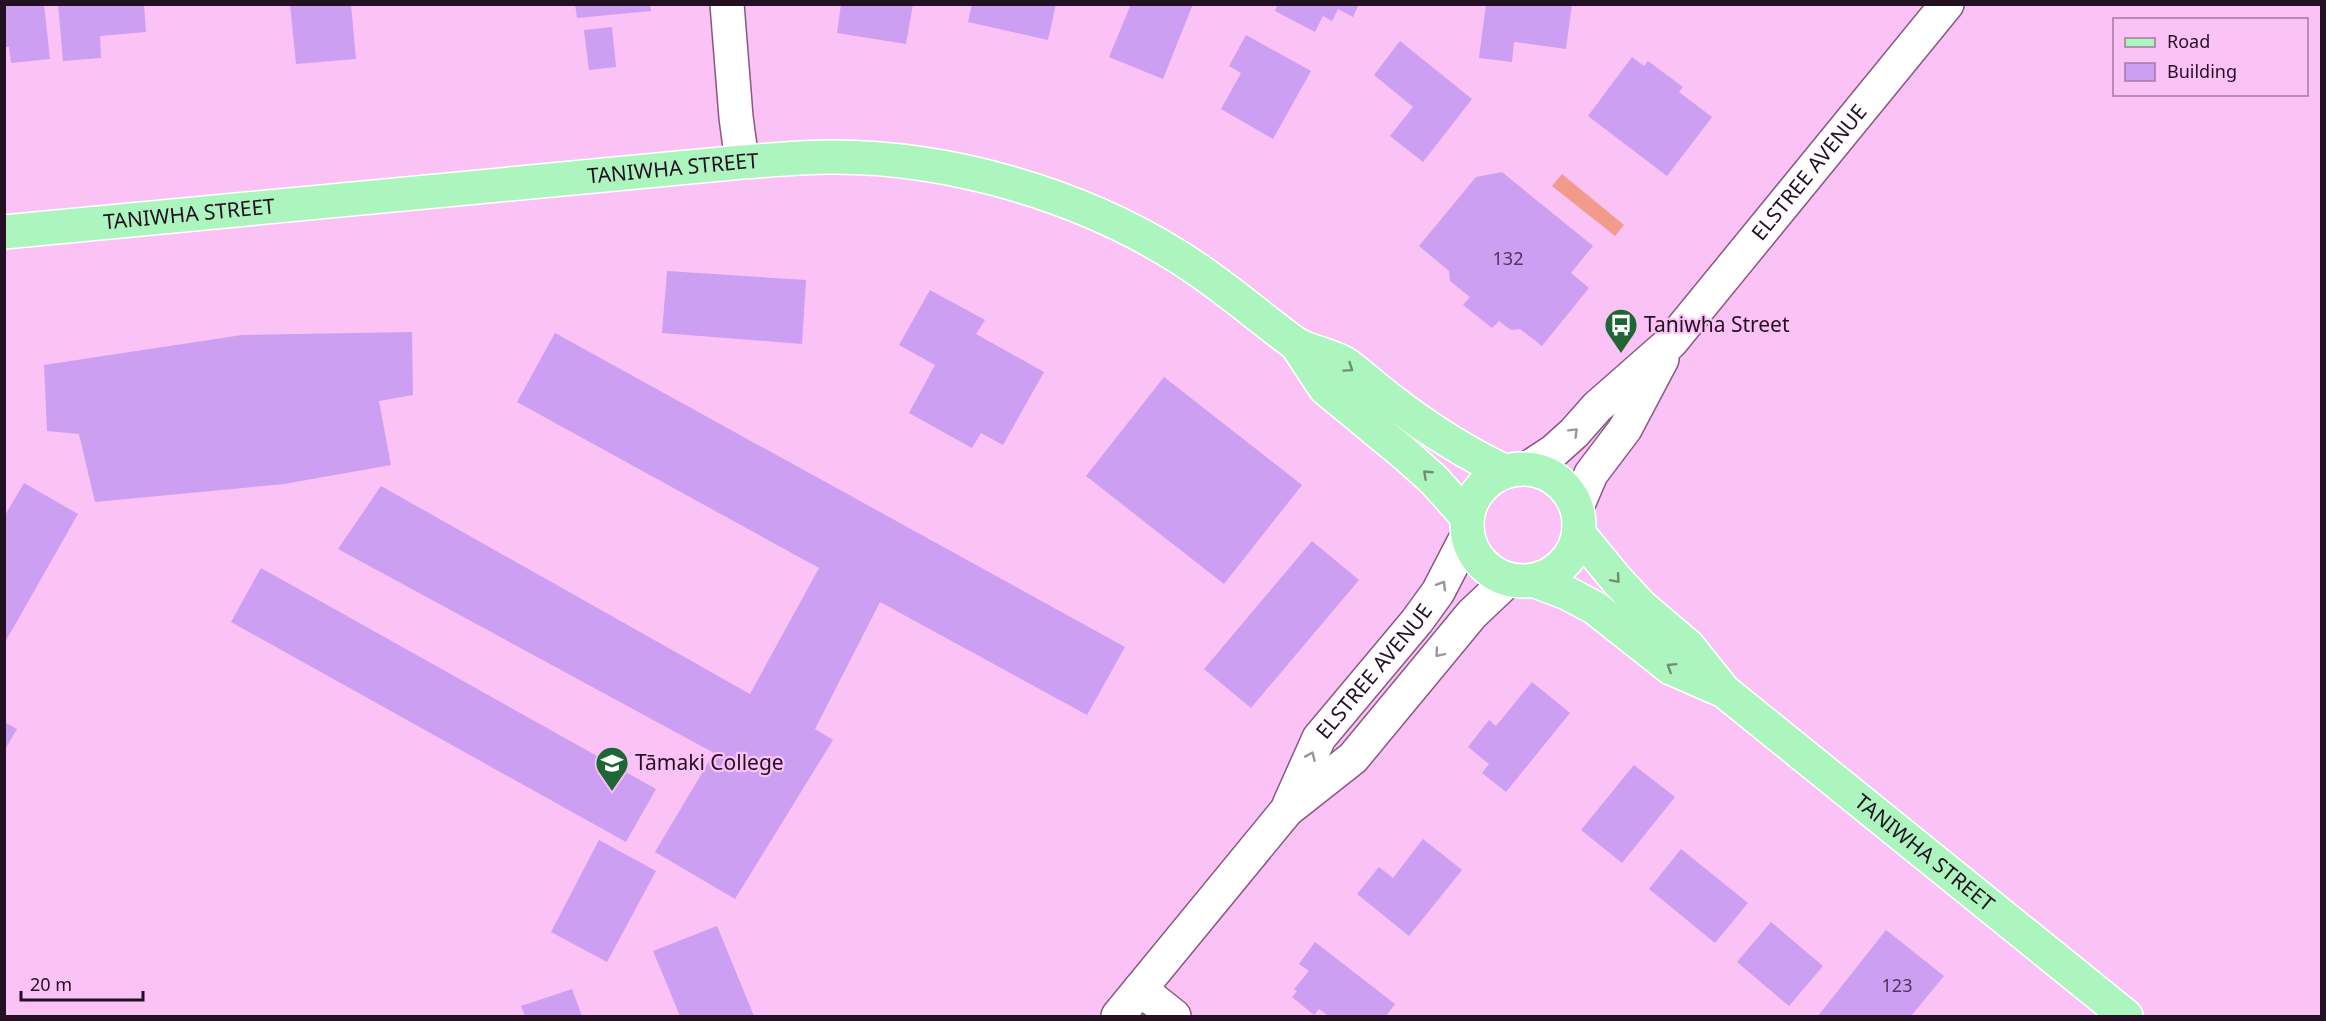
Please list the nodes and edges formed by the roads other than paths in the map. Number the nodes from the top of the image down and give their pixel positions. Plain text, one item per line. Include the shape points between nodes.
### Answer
1 (727, 4) edge
2 (1947, 4) edge
3 (742, 162) junction
4 (4, 232) edge
5 (1671, 342) junction
6 (1296, 344) junction
7 (1516, 470) junction
8 (1578, 521) junction
9 (1467, 527) junction
10 (1522, 580) junction
11 (1724, 691) junction
12 (1287, 810) junction
13 (1140, 989) junction
14 (1118, 1017) edge
15 (1174, 1017) edge
16 (2126, 1017) edge

1 - 3 street
2 - 5 street, ELSTREE AVENUE
3 - 4 main road, TANIWHA STREET
3 - 6 main road, TANIWHA STREET via 833,157 895,161 952,170 1048,194 1096,212 1176,255 1218,282
7 -> 5 street, ELSTREE AVENUE via 1561,445
5 - 8 street, ELSTREE AVENUE via 1625,429 1591,474
6 -> 7 main road, TANIWHA STREET via 1345,364 1432,431 1472,456
9 -> 6 main road, TANIWHA STREET via 1434,480 1325,388
7 - 8 main road via 1545,472 1558,481 1570,493
7 - 9 main road via 1490,479 1479,489 1471,502
8 - 10 main road via 1574,550 1564,564 1551,574
8 -> 11 main road, TANIWHA STREET via 1616,579 1688,646
9 - 10 main road via 1472,551 1482,563 1494,573
12 -> 9 street, ELSTREE AVENUE via 1319,738 1433,599 1453,567
11 -> 10 main road, TANIWHA STREET via 1671,668 1595,608 1567,593
10 -> 12 street, ELSTREE AVENUE via 1472,614 1353,758
11 - 16 main road, TANIWHA STREET
12 - 13 street, ELSTREE AVENUE
13 - 14 street, ELSTREE AVENUE
13 - 15 street

